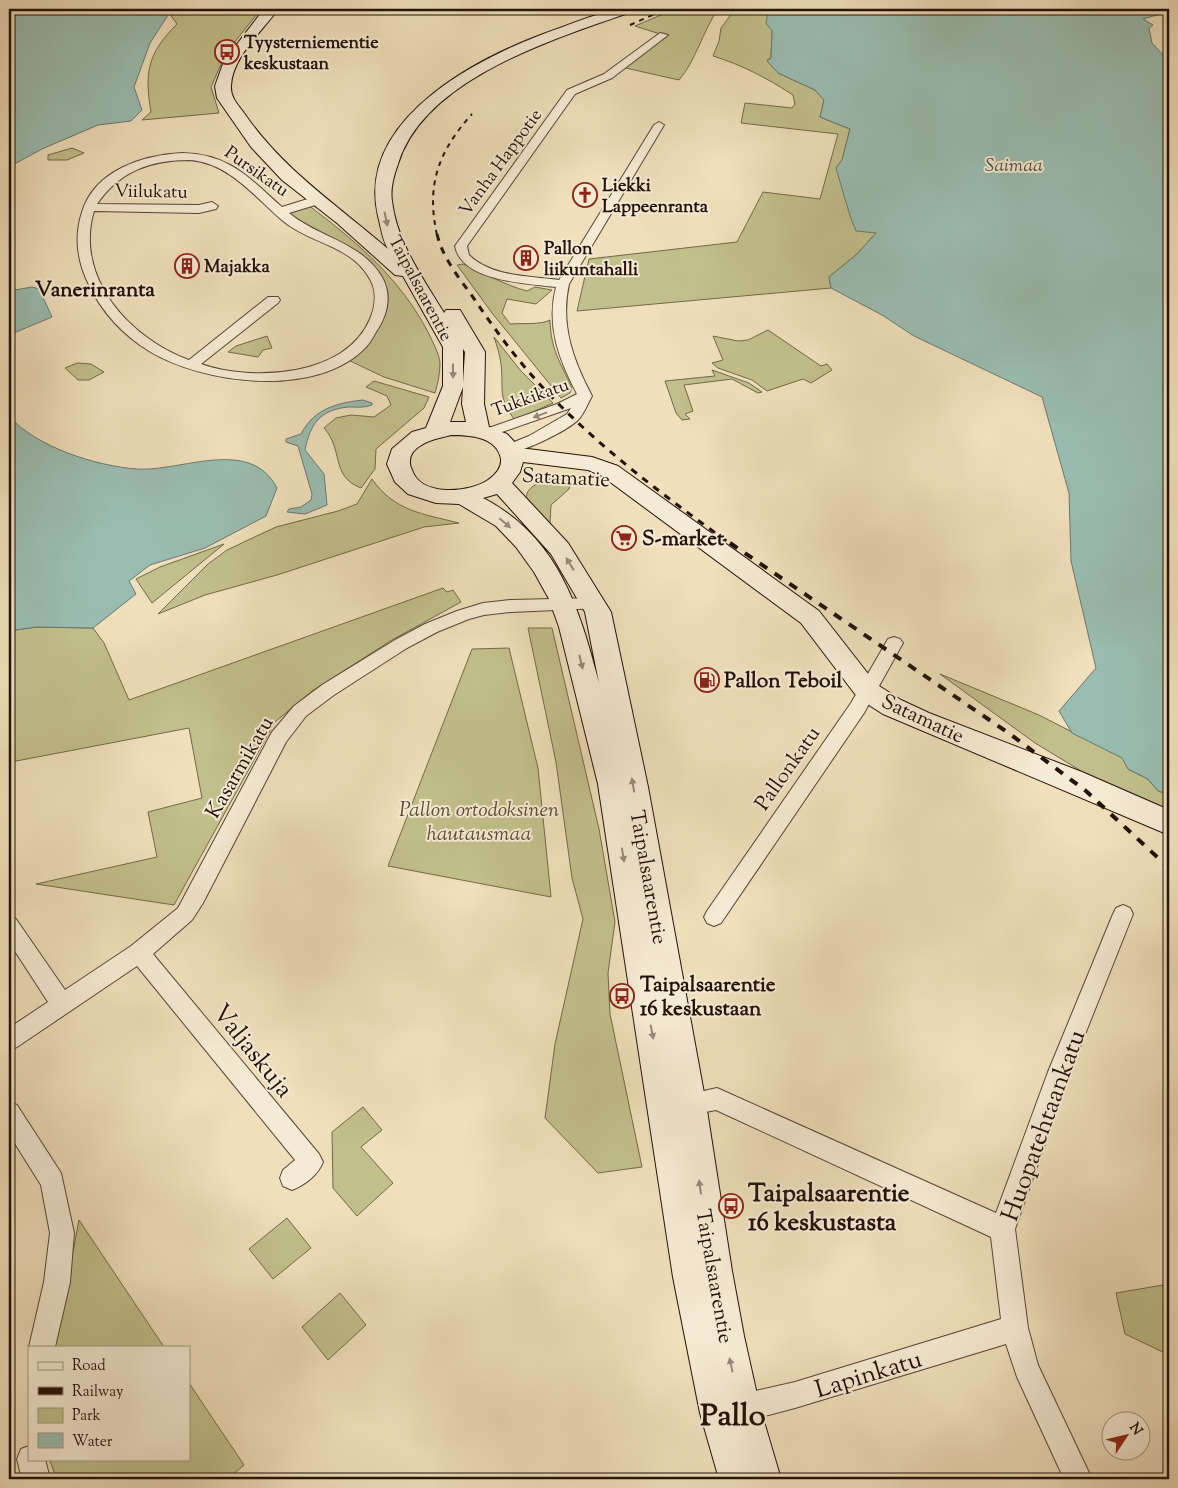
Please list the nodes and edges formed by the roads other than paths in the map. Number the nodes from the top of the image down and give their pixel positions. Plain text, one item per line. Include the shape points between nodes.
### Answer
1 (271, 9) edge
2 (626, 9) edge
3 (663, 36) dead end
4 (435, 100) junction
5 (659, 125) dead end
6 (318, 200) junction
7 (212, 206) dead end
8 (90, 207) junction
9 (280, 212) junction
10 (342, 219) junction
11 (392, 242) junction
12 (411, 252) junction
13 (90, 280) joint
14 (563, 284) junction
15 (421, 289) junction
16 (273, 300) dead end
17 (191, 365) junction
18 (585, 396) junction
19 (436, 430) junction
20 (483, 431) junction
21 (507, 465) junction
22 (464, 497) junction
23 (580, 604) junction
24 (894, 643) dead end
25 (867, 691) junction
26 (1169, 823) edge
27 (1123, 914) dead end
28 (714, 917) dead end
29 (9, 926) edge
30 (139, 953) junction
31 (62, 1004) junction
32 (9, 1040) edge
33 (678, 1106) junction
34 (9, 1113) edge
35 (292, 1178) dead end
36 (1003, 1229) junction
37 (1015, 1328) junction
38 (42, 1346) edge
39 (730, 1411) junction
40 (31, 1460) edge
41 (36, 1479) edge
42 (739, 1479) edge
43 (761, 1479) edge
44 (1078, 1479) edge

1 - 6 main road via 230,60 222,86 225,98 258,144 288,176
2 - 4 main road, Taipalsaarentie via 500,57
3 - 14 street, Vanha Happotie via 608,76 571,92 462,246 464,257 474,266
4 -> 11 main road, Taipalsaarentie via 414,118 401,137 385,178 383,200
4 - 12 main road, Taipalsaarentie via 405,137 394,177 400,220
5 - 14 street, Tukkikatu
6 - 9 street, Pursikatu
6 - 10 main road
7 - 8 street, Viilukatu via 199,209
8 - 9 street, Pursikatu via 94,198 121,171 140,163 180,156 215,161
8 - 13 street, Pursikatu via 81,241
9 - 17 street via 288,220 341,246 375,276 382,295 380,314 371,334 352,354 322,368 287,375 251,377
10 - 11 main road
10 - 15 main road
11 - 12 main road
11 - 15 main road, Taipalsaarentie
12 - 20 main road, Taipalsaarentie via 475,352 473,404
13 - 17 street via 112,313 128,328 144,341
14 - 18 street, Tukkikatu via 557,323 570,369
15 -> 19 main road, Taipalsaarentie via 452,347 453,386
16 - 17 street
18 -> 20 street, Tukkikatu via 546,413
18 - 21 street, Tukkikatu via 573,417 534,439
19 - 20 main road
19 - 22 main road via 407,445 399,456 397,467 401,478 426,494 444,498
20 - 21 main road
21 - 22 main road via 477,494
23 -> 21 main road, Taipalsaarentie via 560,549
21 - 25 main road, Satamatie via 624,480 810,617
22 -> 23 main road, Taipalsaarentie via 504,521
23 - 30 street, Kasarmikatu via 483,609 431,628 328,690 300,711 264,762 185,914
23 - 33 main road, Taipalsaarentie via 634,787
24 - 25 street, Pallonkatu
25 - 26 main road, Satamatie via 919,720 1072,780
25 - 28 street, Pallonkatu
27 - 36 street, Huopatehtaankatu via 1059,1072
29 - 31 street
30 - 31 street, Kasarmikatu
30 - 35 street, Valjaskuja via 311,1162
31 - 32 street, Kasarmikatu
33 - 36 street via 717,1100
33 - 39 main road, Taipalsaarentie via 692,1278
34 - 38 street via 52,1181 62,1232 57,1282
36 - 37 street, Huopatehtaankatu
37 - 39 street, Lapinkatu via 795,1395
37 - 44 street, Huopatehtaankatu via 1026,1368
39 - 42 main road, Taipalsaarentie
39 - 43 main road, Taipalsaarentie
40 - 41 street

